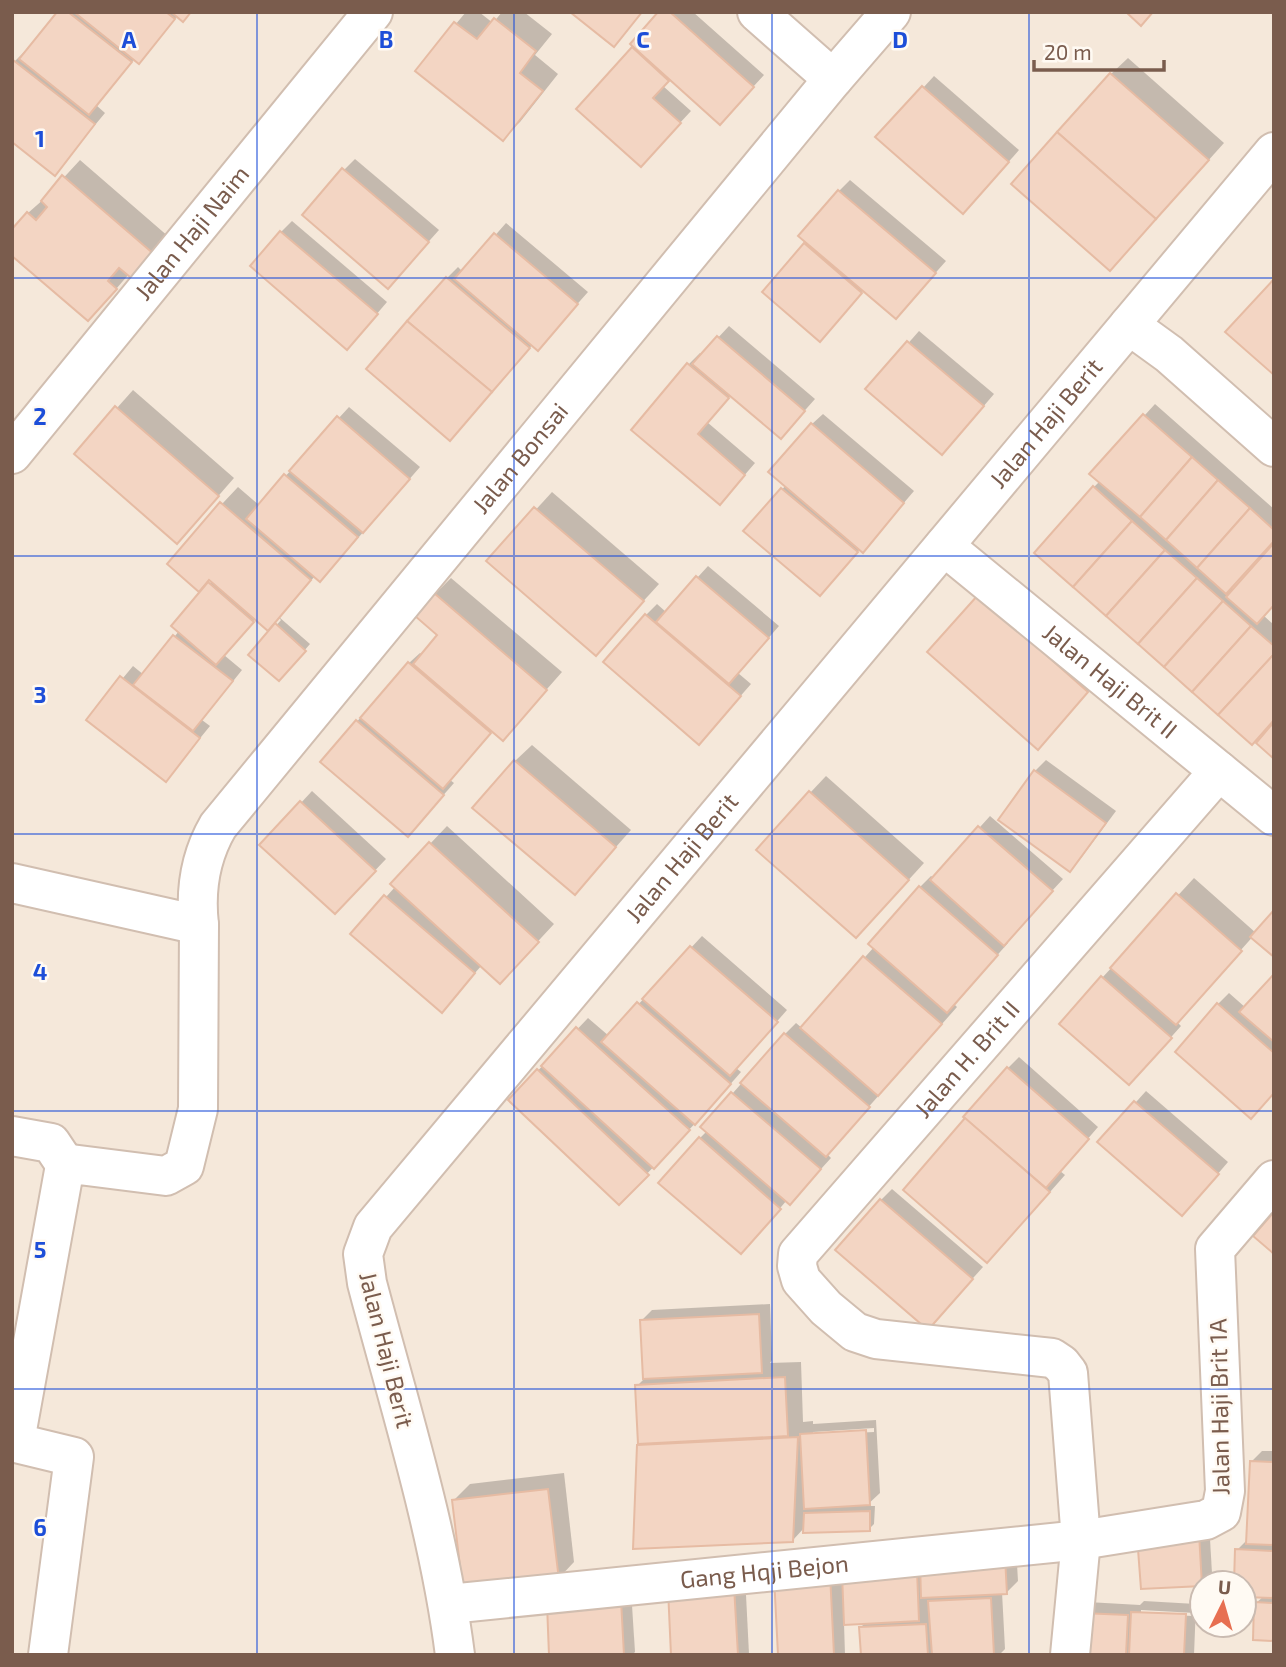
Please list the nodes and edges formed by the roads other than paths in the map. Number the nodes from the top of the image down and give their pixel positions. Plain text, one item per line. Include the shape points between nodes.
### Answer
1 (373, 12) edge
2 (757, 12) edge
3 (891, 12) edge
4 (833, 79) junction
5 (1274, 152) edge
6 (1129, 325) junction
7 (1274, 447) edge
8 (12, 454) edge
9 (944, 545) junction
10 (1219, 771) junction
11 (1274, 816) edge
12 (12, 883) edge
13 (199, 925) junction
14 (12, 1136) edge
15 (67, 1167) junction
16 (1274, 1180) edge
17 (14, 1441) edge
18 (1081, 1541) junction
19 (449, 1604) junction
20 (48, 1655) edge
21 (455, 1655) edge
22 (1070, 1655) edge

1 - 8 street, Jalan Haji Naim
2 - 4 street
3 - 4 street, Jalan Bonsai
4 - 13 street, Jalan Bonsai via 218,826 200,872
5 - 6 street, Jalan Haji Berit
6 - 7 street via 1169,354
6 - 9 street, Jalan Haji Berit
9 - 10 street, Jalan Haji Brit II
9 - 19 street, Jalan Haji Berit via 373,1227 363,1254 367,1283
10 - 11 street, Jalan Haji Brit II
10 - 18 street, Jalan H. Brit II via 799,1254 801,1280 855,1332 876,1339 1052,1358 1061,1364 1068,1373
12 - 13 street
13 - 15 street, Jalan Bonsai via 198,1109 184,1166 166,1176
14 - 15 street via 51,1143
15 - 17 street
16 - 18 street, Jalan Haji Brit 1A via 1215,1249 1225,1490 1221,1512 1206,1520
17 - 20 street via 74,1457
18 - 19 street, Gang Hqji Bejon
18 - 22 street
19 - 21 street, Jalan Haji Berit

